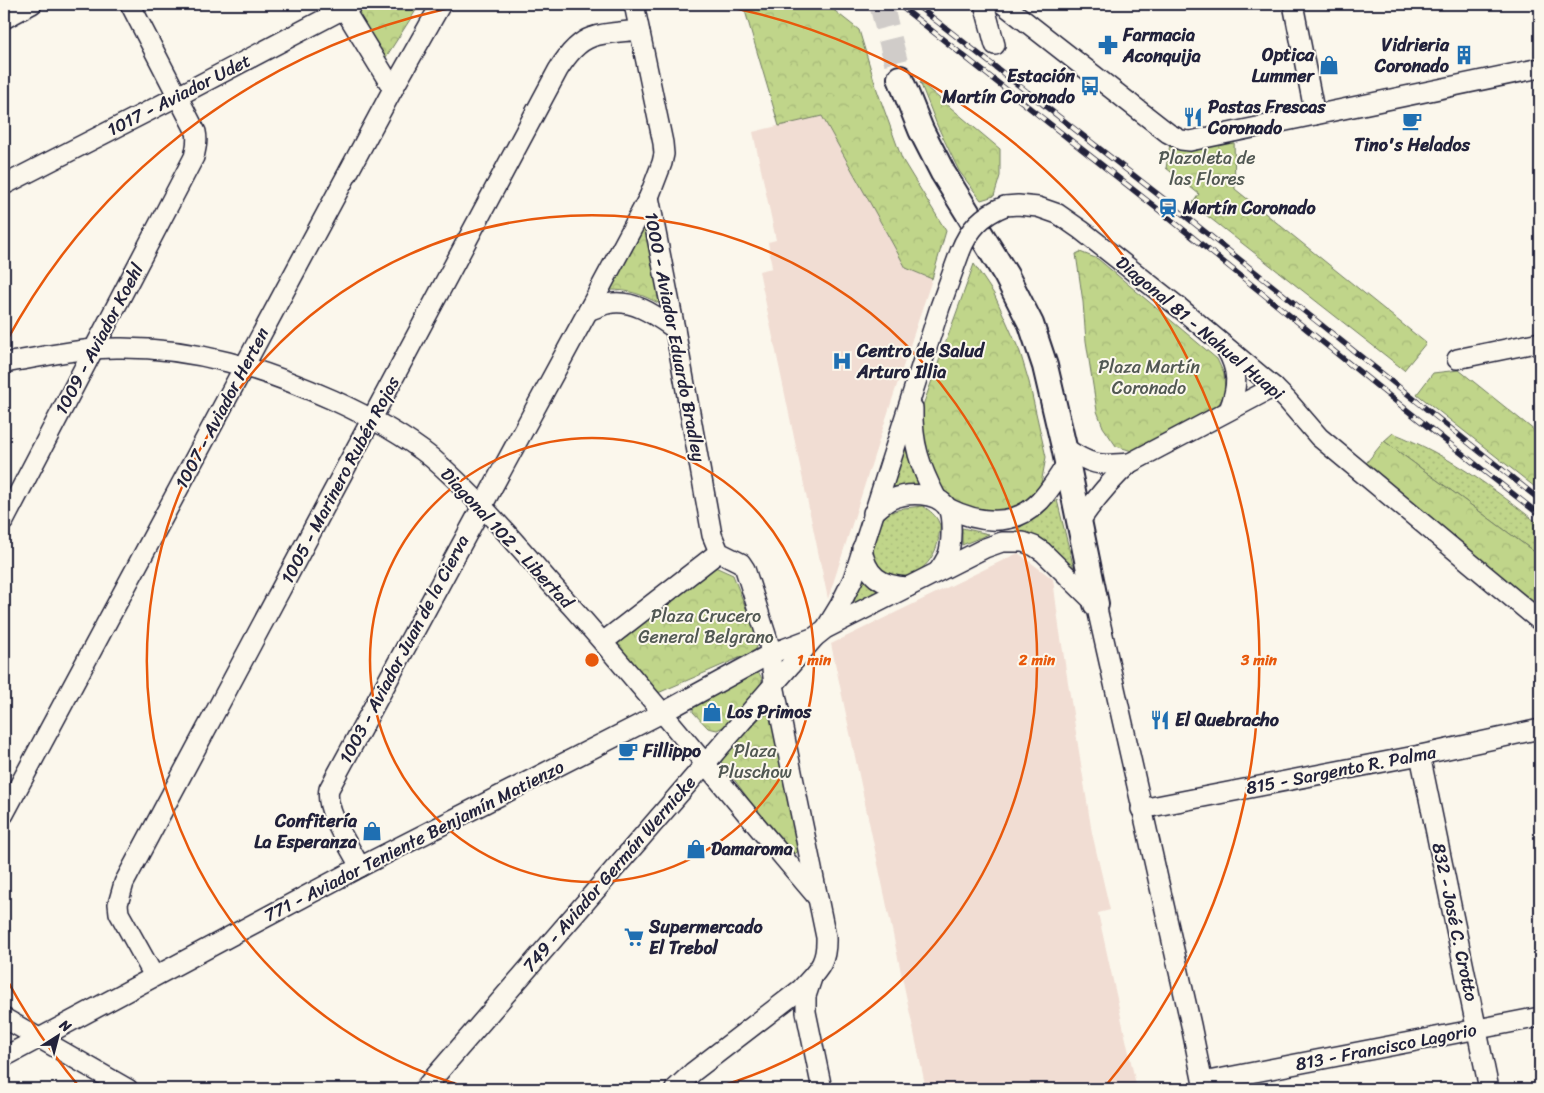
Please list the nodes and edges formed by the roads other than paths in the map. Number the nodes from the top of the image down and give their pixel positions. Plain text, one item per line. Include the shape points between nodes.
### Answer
1 (32, 4) edge
2 (130, 4) edge
3 (441, 4) edge
4 (634, 4) edge
5 (984, 4) edge
6 (1003, 4) edge
7 (1292, 4) edge
8 (348, 6) edge
9 (4, 19) edge
10 (639, 30) junction
11 (995, 45) dead end
12 (1540, 68) edge
13 (900, 78) tunnel mouth
14 (392, 89) junction
15 (178, 96) junction
16 (1315, 115) junction
17 (4, 185) edge
18 (649, 197) junction
19 (588, 312) junction
20 (675, 329) junction
21 (1540, 342) edge
22 (1224, 346) junction
23 (94, 349) junction
24 (1456, 359) dead end
25 (4, 363) edge
26 (244, 366) junction
27 (1274, 387) junction
28 (913, 391) junction
29 (1229, 410) junction
30 (373, 418) junction
31 (1066, 455) junction
32 (1130, 463) junction
33 (942, 502) junction
34 (482, 506) junction
35 (874, 513) junction
36 (4, 521) edge
37 (1080, 521) junction
38 (862, 548) junction
39 (719, 552) junction
40 (939, 570) junction
41 (908, 587) junction
42 (1096, 604) junction
43 (1540, 621) edge
44 (820, 633) junction
45 (603, 642) junction
46 (770, 654) junction
47 (774, 685) junction
48 (662, 713) junction
49 (1540, 729) edge
50 (1420, 755) junction
51 (705, 762) junction
52 (1141, 809) junction
53 (4, 814) edge
54 (360, 867) junction
55 (817, 897) junction
56 (154, 976) junction
57 (812, 977) junction
58 (1540, 1017) edge
59 (4, 1018) edge
60 (1477, 1030) junction
61 (40, 1038) junction
62 (4, 1057) edge
63 (1204, 1086) edge
64 (128, 1089) edge
65 (424, 1089) edge
66 (675, 1089) edge
67 (822, 1089) edge
68 (1489, 1089) edge

1 - 9 street
2 - 15 street
3 - 14 street, 1007 - Aviador Herten
4 - 10 street, 1000 - Aviador Eduardo Bradley
5 - 11 street
6 - 16 street via 1181,140 1190,141
7 - 16 street
8 - 14 street
8 - 15 street, 1017 - Aviador Udet
10 - 18 street, 1000 - Aviador Eduardo Bradley via 664,143 659,173
10 - 30 street, 1005 - Marinero Rubén Rojas via 592,37 566,58
12 - 16 street
13 - 31 main road via 943,173 1006,275 1031,324 1045,366
14 - 26 street, 1007 - Aviador Herten
15 - 17 street, 1017 - Aviador Udet
15 - 23 street, 1009 - Aviador Koehl via 196,132 194,156
18 - 19 street, 1003 - Aviador Juan de la Cierva
18 - 20 street, 1000 - Aviador Eduardo Bradley
19 - 20 street via 606,304 628,304 650,312
19 - 34 street, 1003 - Aviador Juan de la Cierva
20 - 39 street, 1000 - Aviador Eduardo Bradley via 712,535
21 - 24 street
22 - 27 street, Diagonal 81 - Nahuel Huapi
22 - 28 street, Diagonal 81 - Nahuel Huapi, bridge via 1058,214 1018,204 993,211 972,228 965,240
22 - 29 street via 1233,361 1236,377 1235,394
23 - 25 street, Diagonal 102 - Libertad
23 - 26 street, Diagonal 102 - Libertad via 186,353
23 - 36 street, 1009 - Aviador Koehl
26 - 30 street, Diagonal 102 - Libertad via 300,385
26 - 53 street, 1007 - Aviador Herten
27 - 29 street
27 - 43 street, Diagonal 81 - Nahuel Huapi via 1319,437
28 - 33 street, Diagonal 81 - Nahuel Huapi via 913,437 924,473
28 - 35 street, Diagonal 81 - Nahuel Huapi
29 - 32 street
30 - 34 street, Diagonal 102 - Libertad via 431,458
30 - 56 street, 1005 - Marinero Rubén Rojas via 119,897 119,913
31 - 32 street via 1110,465
31 - 33 street via 1052,486 1039,502 1015,517 995,521 976,519 964,516
31 - 37 main road
32 - 37 street via 1105,487
33 - 35 street via 914,494 882,504
33 - 40 street via 951,532 948,556
34 - 45 street, Diagonal 102 - Libertad
34 - 54 street, 1003 - Aviador Juan de la Cierva via 329,789 331,811
35 - 38 street
37 - 42 main road
38 - 41 street via 868,569 878,579 885,584
38 - 44 street via 848,591
39 - 45 street
39 - 46 street via 746,569
40 - 41 street
40 - 42 street via 1002,542 1022,542 1043,552
41 - 44 street, 771 - Aviador Teniente Benjamín Matienzo
42 - 52 street
44 - 46 street, 771 - Aviador Teniente Benjamín Matienzo
44 - 47 street, 749 - Aviador Germán Wernicke
45 - 48 street, Diagonal 102 - Libertad
46 - 47 street
46 - 48 street, 771 - Aviador Teniente Benjamín Matienzo
47 - 51 street, 749 - Aviador Germán Wernicke
47 - 55 street
48 - 51 street, Diagonal 102 - Libertad
48 - 54 street, 771 - Aviador Teniente Benjamín Matienzo
49 - 50 street, 815 - Sargento R. Palma
50 - 52 street, 815 - Sargento R. Palma
50 - 60 street, 832 - José C. Crotto
51 - 55 street, Diagonal 102 - Libertad
51 - 65 street, 749 - Aviador Germán Wernicke
52 - 63 street
54 - 56 street, 771 - Aviador Teniente Benjamín Matienzo
55 - 57 street via 826,937 825,958
56 - 61 street, 771 - Aviador Teniente Benjamín Matienzo
57 - 66 street via 789,1000
57 - 67 street via 805,1003
58 - 60 street, 813 - Francisco Lagorio
59 - 61 street
60 - 63 street, 813 - Francisco Lagorio
60 - 68 street, 832 - José C. Crotto
61 - 62 street, 771 - Aviador Teniente Benjamín Matienzo
61 - 64 street

